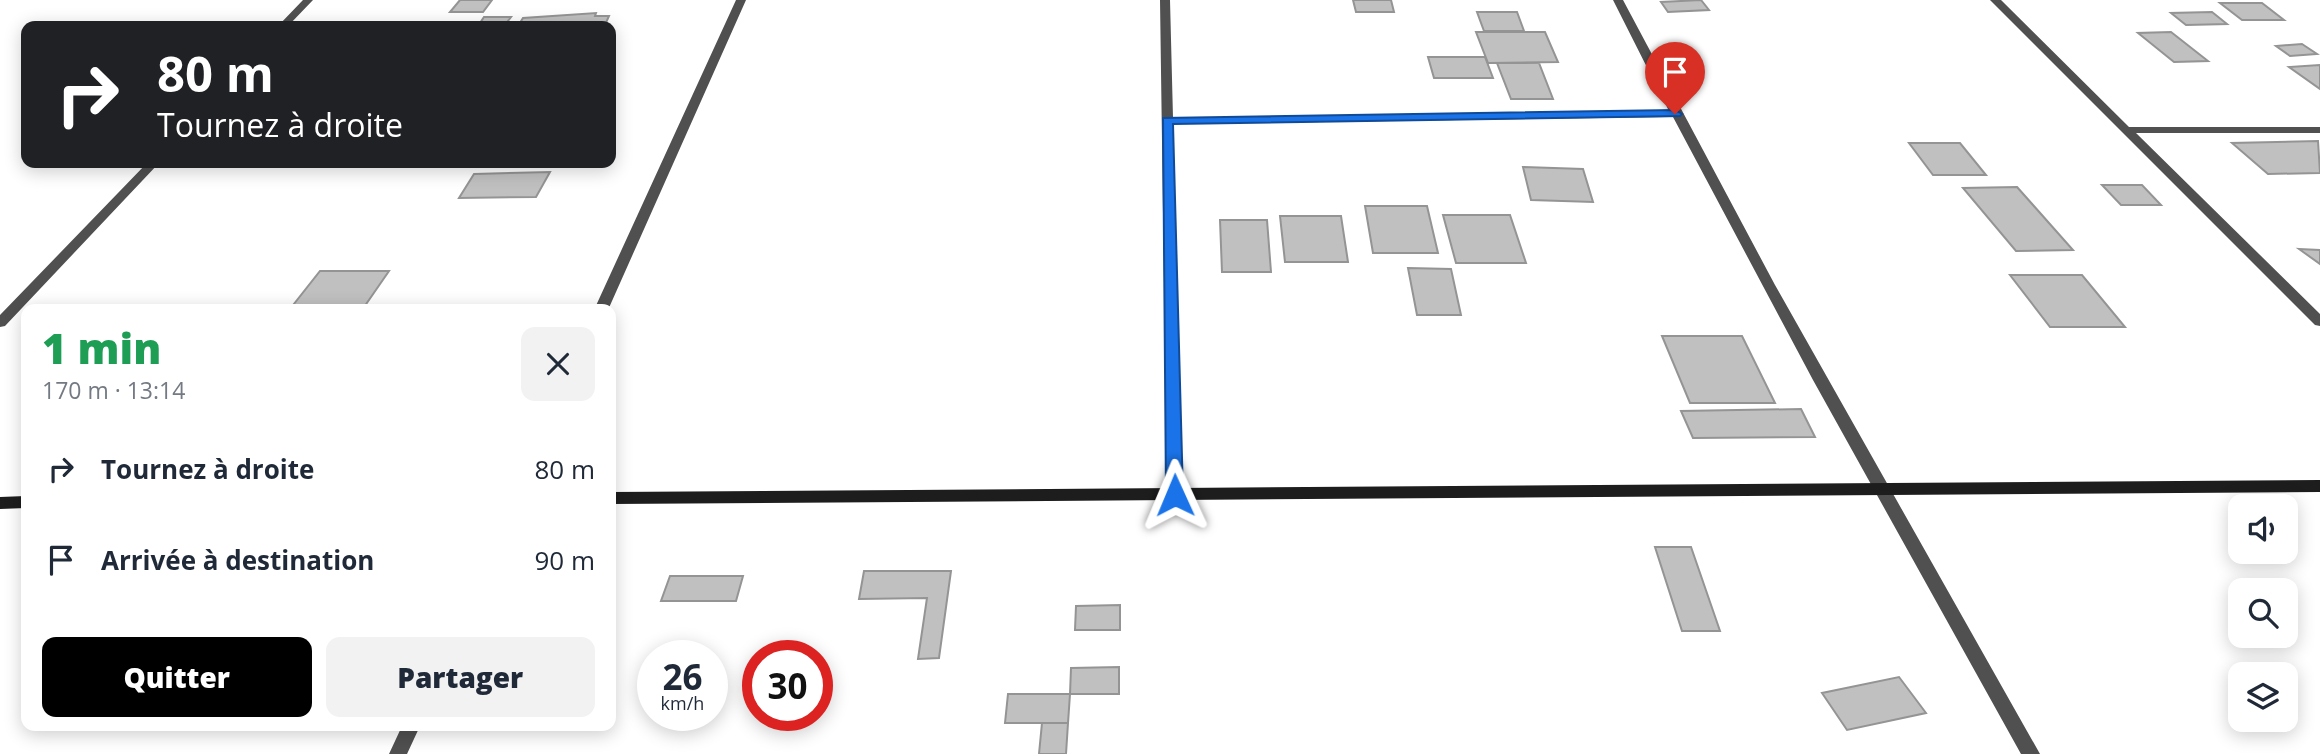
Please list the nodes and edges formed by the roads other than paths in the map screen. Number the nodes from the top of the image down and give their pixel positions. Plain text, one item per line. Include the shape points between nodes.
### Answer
1 (308, 0) edge
2 (741, 0) edge
3 (1165, 0) edge
4 (1618, 0) edge
5 (1995, 0) edge
6 (288, 21) edge
7 (1675, 114) junction
8 (1167, 121) junction
9 (2127, 130) junction
10 (2320, 130) edge
11 (148, 168) edge
12 (604, 304) edge
13 (2320, 322) edge
14 (0, 323) edge
15 (2320, 486) edge
16 (1880, 488) junction
17 (1175, 495) junction
18 (616, 498) edge
19 (21, 502) edge
20 (0, 503) edge
21 (409, 731) edge
22 (398, 754) edge
23 (2031, 754) edge

1 - 6 street
2 - 12 street
3 - 8 street
4 - 7 street
5 - 9 street
7 - 8 street
7 - 16 street
8 - 17 street
9 - 10 street
9 - 13 street
11 - 14 street
15 - 16 street
16 - 17 street
16 - 23 street
17 - 18 street
19 - 20 street
21 - 22 street

